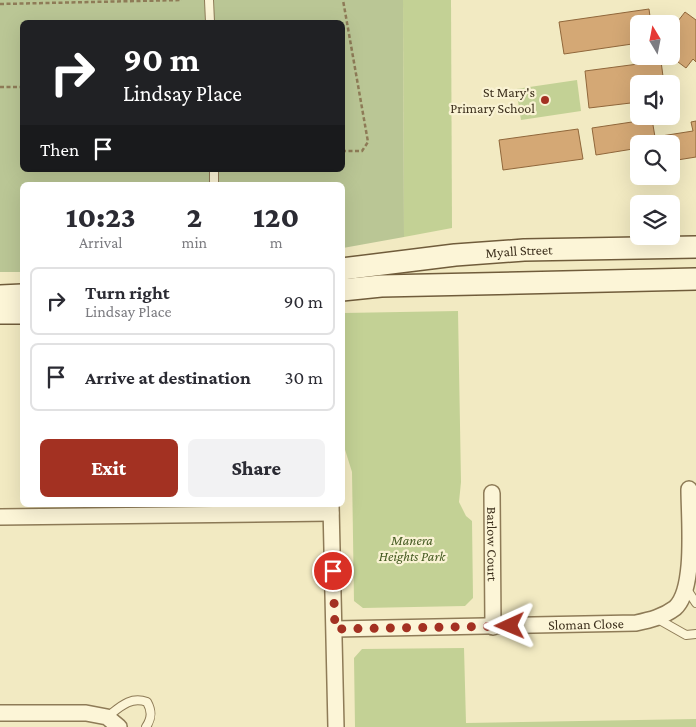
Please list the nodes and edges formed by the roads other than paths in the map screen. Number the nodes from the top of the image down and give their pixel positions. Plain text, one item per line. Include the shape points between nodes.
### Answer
1 (209, 0) edge
2 (210, 20) edge
3 (696, 247) edge
4 (345, 269) edge
5 (696, 280) edge
6 (345, 290) edge
7 (20, 295) edge
8 (0, 296) edge
9 (20, 313) edge
10 (0, 314) edge
11 (688, 490) dead end
12 (492, 493) dead end
13 (331, 509) edge
14 (0, 517) edge
15 (692, 597) edge
16 (656, 618) junction
17 (492, 627) junction
18 (335, 629) junction
19 (696, 634) edge
20 (0, 714) edge
21 (107, 717) junction
22 (120, 727) edge
23 (146, 727) edge
24 (336, 727) edge

1 - 2 lane
3 - 4 street, Myall Street via 524,250
5 - 6 street via 381,286
7 - 8 street
9 - 10 street
11 - 15 street, Sloman Close
12 - 17 street, Barlow Court
13 - 14 street
13 - 18 street
15 - 16 street, Sloman Close
16 - 17 street, Sloman Close via 636,623
16 - 19 lane via 686,635
17 - 18 street, Sloman Close
18 - 24 street
20 - 21 street via 86,713
21 - 22 street
21 - 23 lane via 130,700 139,699 147,702 150,709 151,718

